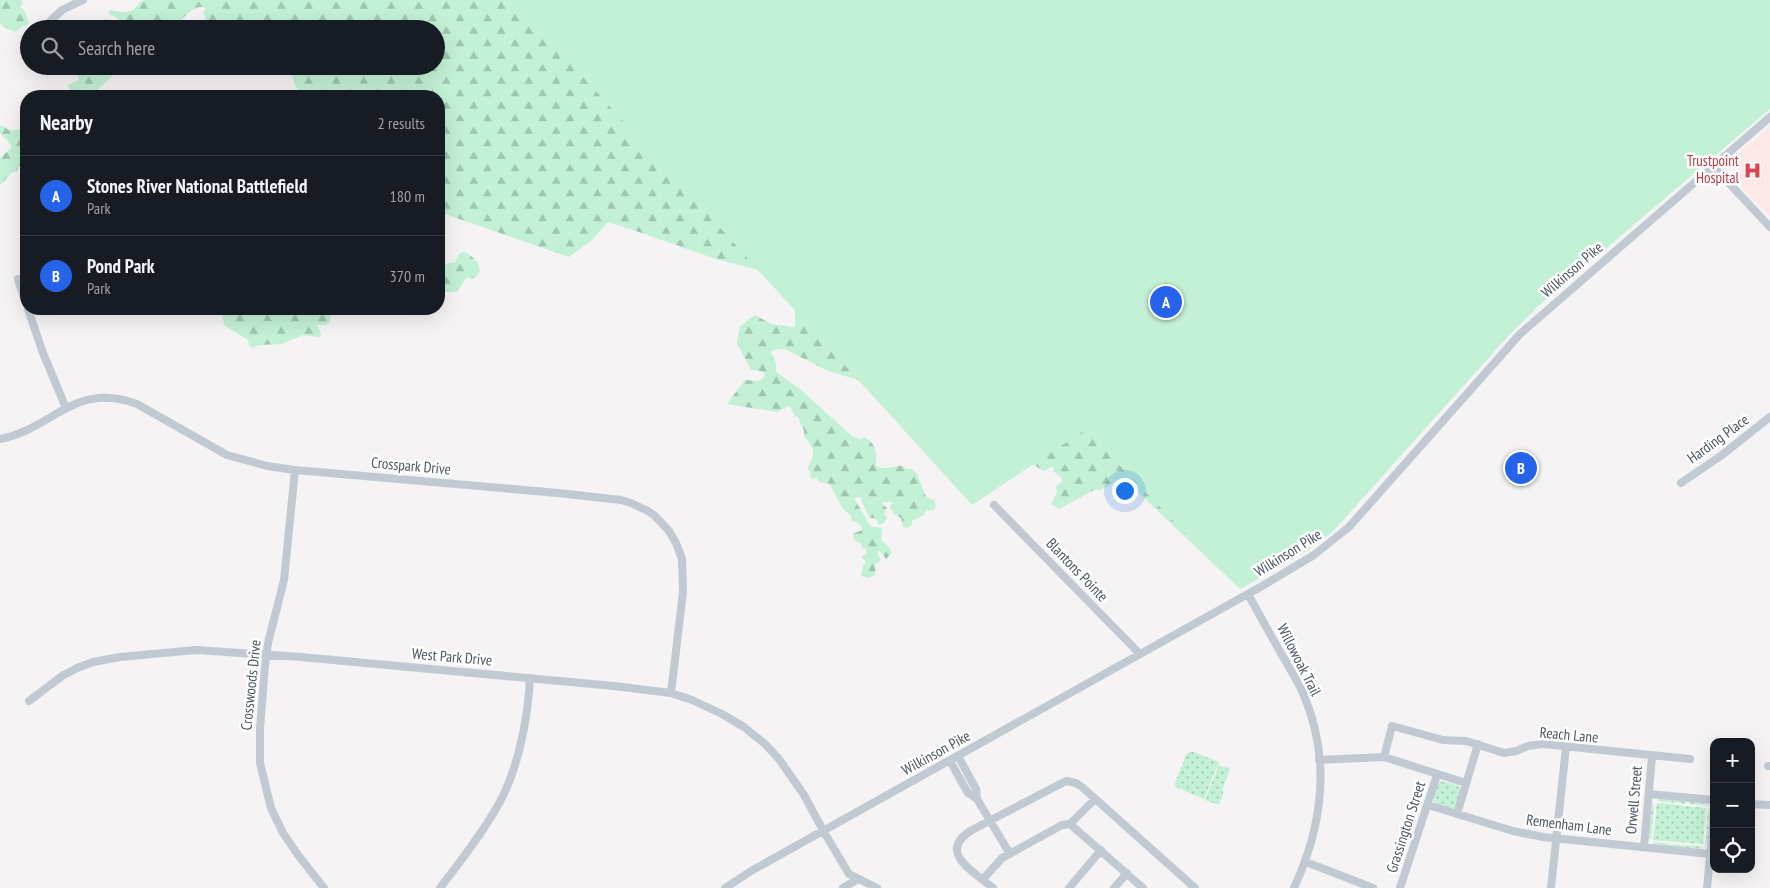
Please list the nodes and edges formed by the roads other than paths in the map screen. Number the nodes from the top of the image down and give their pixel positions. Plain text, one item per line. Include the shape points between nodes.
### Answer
1 (83, 0) edge
2 (51, 20) edge
3 (1770, 117) edge
4 (1713, 166) junction
5 (1770, 227) edge
6 (18, 279) dead end
7 (20, 285) edge
8 (30, 315) edge
9 (66, 408) junction
10 (1770, 417) edge
11 (0, 439) edge
12 (295, 470) junction
13 (1680, 483) dead end
14 (994, 505) dead end
15 (1248, 594) junction
16 (267, 654) junction
17 (1140, 654) junction
18 (530, 678) junction
19 (672, 693) junction
20 (29, 701) dead end
21 (1478, 744) junction
22 (1566, 748) junction
23 (958, 756) junction
24 (1652, 756) junction
25 (1384, 757) junction
26 (1690, 759) dead end
27 (1320, 760) junction
28 (950, 761) junction
29 (1437, 775) junction
30 (1466, 783) junction
31 (1649, 794) junction
32 (977, 799) junction
33 (1095, 799) junction
34 (1710, 800) edge
35 (1755, 804) edge
36 (1428, 805) junction
37 (1770, 805) edge
38 (1457, 814) junction
39 (990, 821) junction
40 (1070, 824) junction
41 (824, 832) junction
42 (1557, 839) junction
43 (1644, 847) junction
44 (1101, 850) junction
45 (1010, 854) junction
46 (1710, 854) joint
47 (1306, 862) junction
48 (1127, 873) junction
49 (858, 879) junction
50 (983, 879) junction
51 (1551, 887) edge
52 (324, 888) edge
53 (440, 888) edge
54 (726, 888) edge
55 (843, 888) edge
56 (877, 888) edge
57 (993, 888) edge
58 (1068, 888) edge
59 (1114, 888) edge
60 (1143, 888) edge
61 (1195, 888) edge
62 (1294, 888) edge
63 (1373, 888) edge
64 (1400, 888) edge
65 (1707, 888) edge

1 - 2 street via 62,10
3 - 4 street, Wilkinson Pike
4 - 5 street
4 - 15 street, Wilkinson Pike via 1520,334 1341,534 1306,560
6 - 7 street
8 - 9 street
9 - 11 street, Crosspark Drive via 32,428
9 - 12 street, Crosspark Drive via 89,399 109,397 124,400 137,404 227,456
10 - 13 street, Harding Place
12 - 16 street, Crosswoods Drive via 284,580
12 - 19 street, Crosspark Drive via 621,500 648,511 669,532 682,559 684,583
14 - 17 street, Blantons Pointe
15 - 17 street, Wilkinson Pike
15 - 27 street, Willowoak Trail via 1303,693 1315,729
16 - 18 street, West Park Drive
16 - 20 street, West Park Drive via 196,650 93,662 62,676
16 - 52 street, Crosswoods Drive via 260,729 264,785 283,833
17 - 23 street, Wilkinson Pike
18 - 19 street, West Park Drive
18 - 53 street via 525,720 510,778 498,806
19 - 41 street, West Park Drive via 722,714 765,744 796,782
21 - 22 street, Reach Lane via 1504,753 1534,744
21 - 25 street, Reach Lane via 1443,740 1392,726
21 - 30 street
22 - 24 street, Reach Lane
22 - 42 street
23 - 28 street, Wilkinson Pike
23 - 32 street via 976,789
24 - 26 street, Reach Lane
24 - 31 street, Orwell Street
25 - 27 street
25 - 29 street
27 - 47 street, Willowoak Trail via 1320,805
28 - 32 street via 968,793
28 - 41 street, Wilkinson Pike
29 - 30 street
29 - 36 street, Grassington Street
30 - 38 street
31 - 34 street
31 - 43 street, Orwell Street
32 - 39 street
33 - 39 street via 1076,782 1066,781
33 - 40 street
33 - 61 street
35 - 37 street
36 - 38 street, Remenham Lane
36 - 64 street, Grassington Street
38 - 42 street, Remenham Lane via 1512,831
39 - 45 street
39 - 50 street via 960,839 956,850 959,860
40 - 44 street
40 - 45 street via 1062,825
41 - 49 street, West Park Drive via 850,874
41 - 54 street, Wilkinson Pike
42 - 43 street, Remenham Lane
42 - 51 street
43 - 46 street, Remenham Lane
44 - 48 street
44 - 58 street
45 - 50 street via 996,863
46 - 65 street
47 - 62 street, Willowoak Trail
47 - 63 street
48 - 59 street
48 - 60 street
49 - 55 street
49 - 56 street
50 - 57 street

